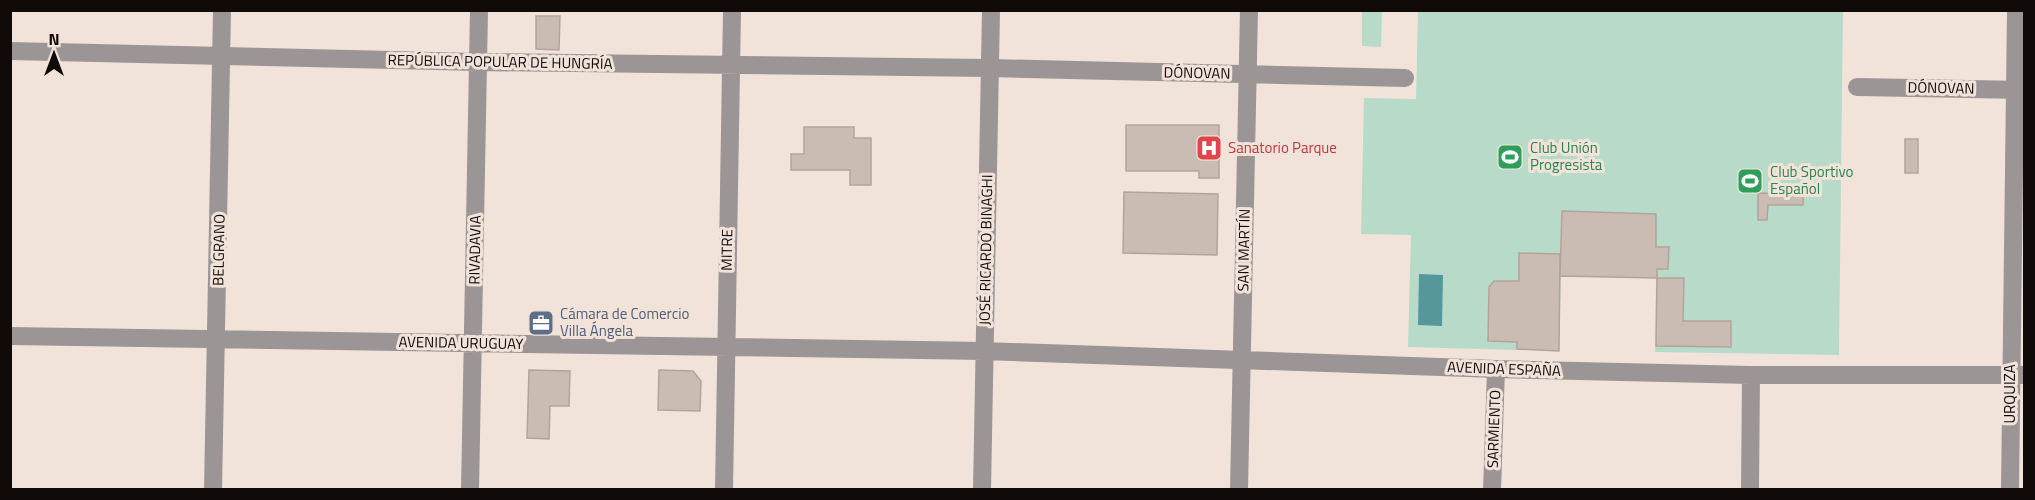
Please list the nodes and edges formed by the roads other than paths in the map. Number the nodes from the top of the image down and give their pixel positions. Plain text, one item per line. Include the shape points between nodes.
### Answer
1 (222, 10) edge
2 (479, 10) edge
3 (732, 10) edge
4 (991, 10) edge
5 (1249, 10) edge
6 (2016, 10) edge
7 (10, 51) edge
8 (222, 56) junction
9 (478, 62) junction
10 (731, 65) junction
11 (990, 68) junction
12 (1248, 75) junction
13 (1405, 78) dead end
14 (1857, 87) dead end
15 (2020, 90) edge
16 (10, 336) edge
17 (217, 340) junction
18 (473, 342) junction
19 (726, 347) junction
20 (984, 351) junction
21 (1242, 361) junction
22 (1496, 369) junction
23 (2017, 374) edge
24 (1751, 375) junction
25 (213, 489) edge
26 (470, 489) edge
27 (724, 489) edge
28 (982, 489) edge
29 (1239, 489) edge
30 (1492, 489) edge
31 (1750, 489) edge
32 (2010, 489) edge

1 - 8 street, BELGRANO
2 - 9 street, RIVADAVIA
3 - 10 street, MITRE
4 - 11 street, JOSÉ RICARDO BINAGHI
5 - 12 street, SAN MARTÍN
6 - 15 street, URQUIZA
7 - 8 street, REPÚBLICA POPULAR DE HUNGRÍA
8 - 9 street, REPÚBLICA POPULAR DE HUNGRÍA
8 - 17 street, BELGRANO
9 - 10 street, REPÚBLICA POPULAR DE HUNGRÍA
9 - 18 street, RIVADAVIA
10 - 11 street, REPÚBLICA POPULAR DE HUNGRÍA
10 - 19 street, MITRE
11 - 12 street, DÓNOVAN
11 - 20 street, JOSÉ RICARDO BINAGHI
12 - 13 street, DÓNOVAN
12 - 21 street, SAN MARTÍN
14 - 15 street, DÓNOVAN
15 - 23 street, URQUIZA
16 - 17 street, AVENIDA URUGUAY
17 - 18 street, AVENIDA URUGUAY
17 - 25 street, BELGRANO
18 - 19 street, AVENIDA URUGUAY
18 - 26 street, RIVADAVIA
19 - 20 street, AVENIDA URUGUAY
19 - 27 street, MITRE
20 - 21 street, AVENIDA ESPAÑA
20 - 28 street, JOSÉ RICARDO BINAGHI
21 - 22 street, AVENIDA ESPAÑA
21 - 29 street, SAN MARTÍN
22 - 24 street, AVENIDA ESPAÑA
22 - 30 street, SARMIENTO
23 - 24 street, AVENIDA ESPAÑA
23 - 32 street, URQUIZA
24 - 31 street

